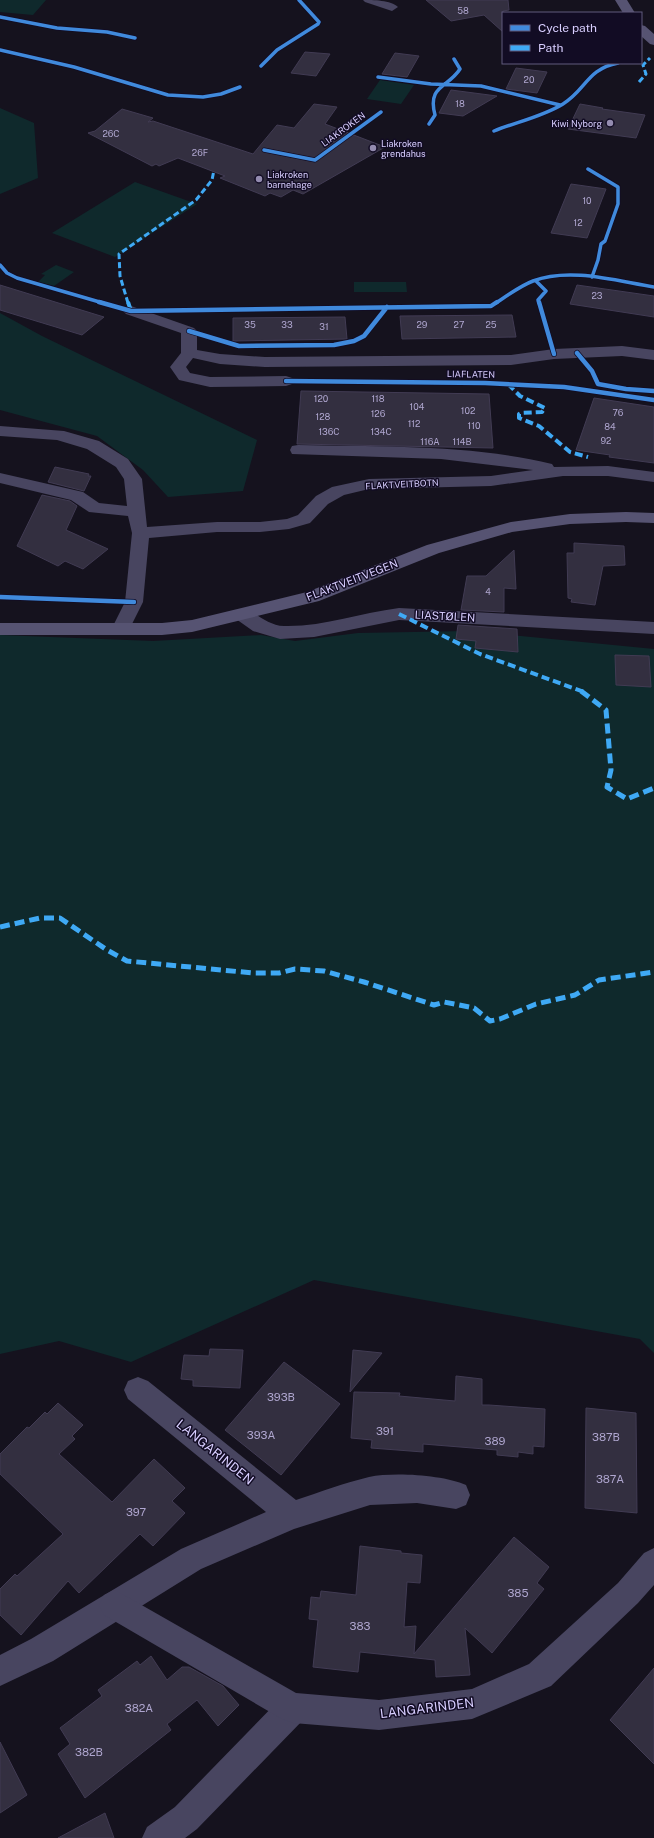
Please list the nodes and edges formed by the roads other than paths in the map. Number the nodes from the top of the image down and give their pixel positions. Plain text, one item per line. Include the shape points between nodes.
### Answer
1 (369, 0) edge
2 (621, 0) edge
3 (392, 7) dead end
4 (628, 12) edge
5 (642, 30) edge
6 (654, 41) edge
7 (131, 312) dead end
8 (188, 353) junction
9 (654, 355) edge
10 (286, 380) dead end
11 (0, 431) edge
12 (298, 450) dead end
13 (554, 473) junction
14 (654, 477) edge
15 (0, 478) edge
16 (137, 512) junction
17 (654, 518) edge
18 (141, 533) junction
19 (243, 615) junction
20 (121, 628) junction
21 (654, 628) edge
22 (0, 629) edge
23 (138, 1390) dead end
24 (456, 1495) dead end
25 (292, 1515) junction
26 (654, 1563) edge
27 (114, 1605) junction
28 (0, 1671) edge
29 (293, 1708) junction
30 (158, 1838) edge

1 - 3 street
2 - 4 main road
5 - 6 main road
7 - 8 street via 189,330
8 - 9 street, LIAFLATEN via 220,359 266,362 511,360 554,354 622,351
8 - 10 street via 178,367 185,377 210,382
11 - 16 street via 58,435 93,445 122,464 133,479
12 - 13 street via 447,454 524,463 547,468
13 - 14 street via 608,471
13 - 18 street, FLAKTVEITBOTN via 491,480 369,484 338,491 322,500 304,519 289,524
15 - 16 street via 77,496 94,508
16 - 18 street via 137,523
17 - 19 main road, FLAKTVEITVEGEN via 570,519 511,527 426,552 312,597
18 - 20 street via 134,602
19 - 20 main road, FLAKTVEITVEGEN via 192,626 162,629
19 - 21 street, LIASTØLEN via 266,630 278,632 315,630 386,614
20 - 22 main road, FLAKTVEITVEGEN
23 - 25 street, LANGARINDEN
24 - 25 street via 417,1490 370,1491
25 - 27 street via 191,1559
26 - 29 street, LANGARINDEN via 628,1593 540,1675 472,1704 379,1715
27 - 28 street via 42,1650
27 - 29 street, LANGARINDEN
29 - 30 street via 186,1818

